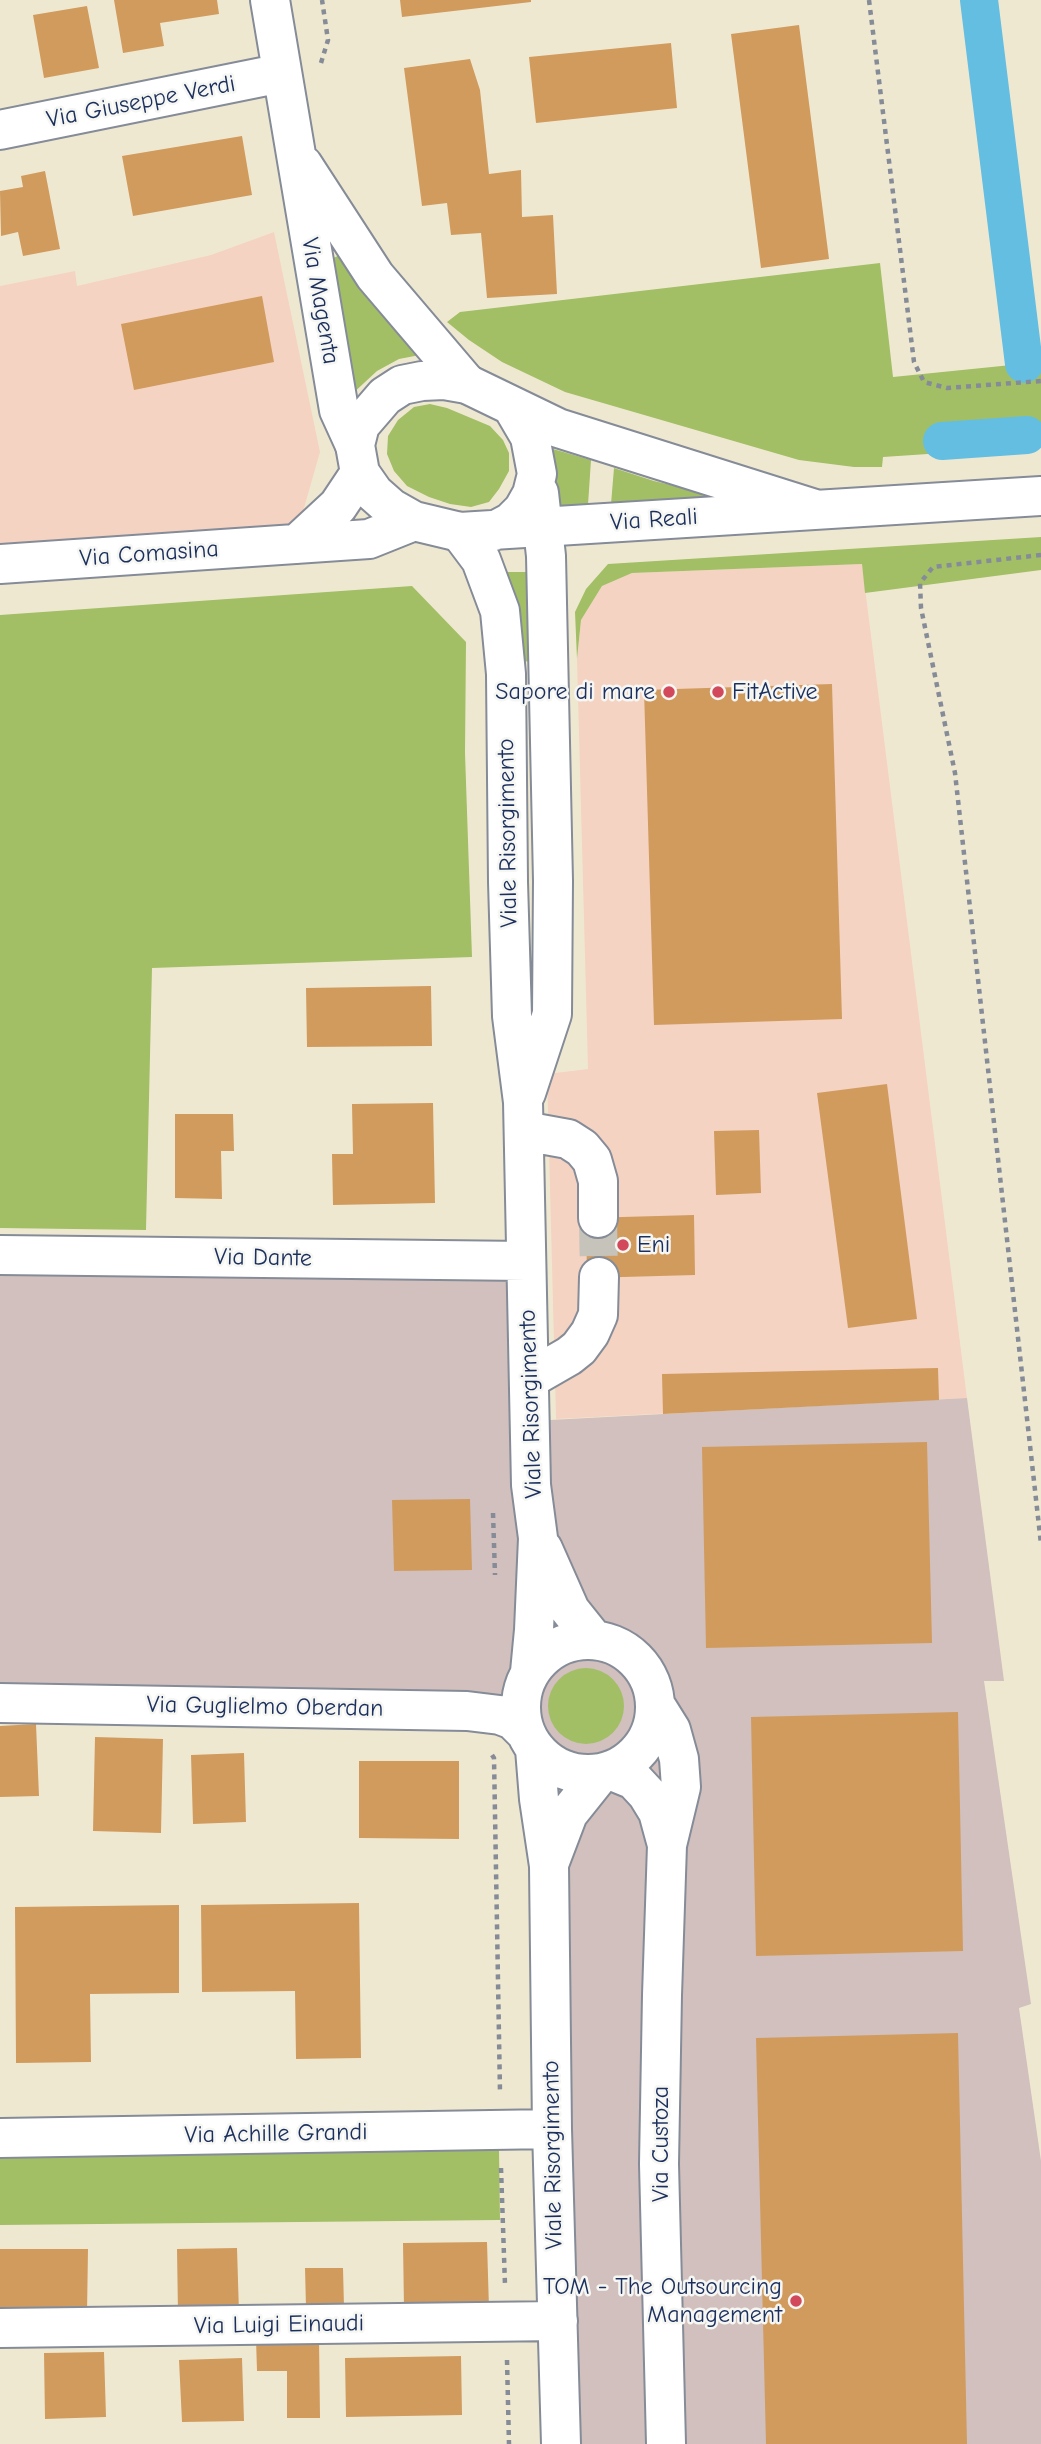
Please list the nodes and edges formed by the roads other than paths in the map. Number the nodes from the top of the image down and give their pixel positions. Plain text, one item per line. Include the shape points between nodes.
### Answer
1 (270, 0) edge
2 (300, 74) junction
3 (0, 130) edge
4 (297, 154) junction
5 (467, 384) junction
6 (513, 408) junction
7 (358, 459) junction
8 (537, 474) junction
9 (1041, 496) edge
10 (814, 509) junction
11 (414, 521) junction
12 (477, 532) junction
13 (556, 536) junction
14 (298, 544) junction
15 (0, 564) edge
16 (524, 1116) junction
17 (598, 1218) tunnel mouth
18 (0, 1255) edge
19 (526, 1261) junction
20 (599, 1277) tunnel mouth
21 (529, 1379) junction
22 (538, 1538) junction
23 (594, 1640) junction
24 (530, 1672) junction
25 (0, 1703) edge
26 (656, 1706) junction
27 (530, 1740) junction
28 (606, 1772) junction
29 (667, 1844) junction
30 (549, 1866) junction
31 (552, 2129) junction
32 (0, 2138) edge
33 (558, 2321) junction
34 (0, 2328) edge
35 (561, 2444) edge
36 (666, 2444) edge

1 - 2 street, Via Magenta
2 - 3 street, Via Giuseppe Verdi
2 - 4 street, Via Magenta
4 - 5 street, Via Magenta via 375,276
4 - 7 street, Via Magenta via 339,410
5 - 6 street
5 - 7 street via 422,381 402,385 384,396 360,425
6 - 8 street via 530,437
6 - 10 street, Via Reali via 558,428
7 - 11 street via 374,493
7 - 14 street via 338,506
8 - 12 street via 532,494 511,522
8 - 13 street, Viale Risorgimento
9 - 10 street, Via Reali
10 - 13 street, Via Reali
11 - 12 street
11 - 14 street via 369,539
12 - 13 street, Via Reali
12 - 16 street, Viale Risorgimento via 481,560 500,611 506,674 512,1016
13 - 16 street, Viale Risorgimento via 552,1014
14 - 15 street, Via Comasina
16 - 17 street via 582,1148 592,1160 598,1181
16 - 19 street, Viale Risorgimento
18 - 19 street, Via Dante
19 - 21 street, Viale Risorgimento
20 - 21 street via 598,1315 590,1333 569,1356
21 - 22 street, Viale Risorgimento via 531,1485
22 - 23 street via 570,1610
22 - 24 street
23 - 24 street via 575,1640 557,1647
23 - 26 street via 630,1654 644,1669
24 - 27 street via 520,1711
25 - 27 street, Via Guglielmo Oberdan via 467,1711 513,1720
26 - 28 street via 644,1745 630,1760
26 - 29 street via 671,1730 679,1759 681,1787
27 - 28 street via 548,1762 564,1771 582,1775
27 - 30 street
28 - 29 street via 634,1780 647,1794 658,1812
28 - 30 street via 568,1814
29 - 36 street, Via Custoza via 659,2164
30 - 31 street, Viale Risorgimento
31 - 32 street, Via Achille Grandi
31 - 33 street, Viale Risorgimento
33 - 34 street, Via Luigi Einaudi
33 - 35 street, Viale Risorgimento

